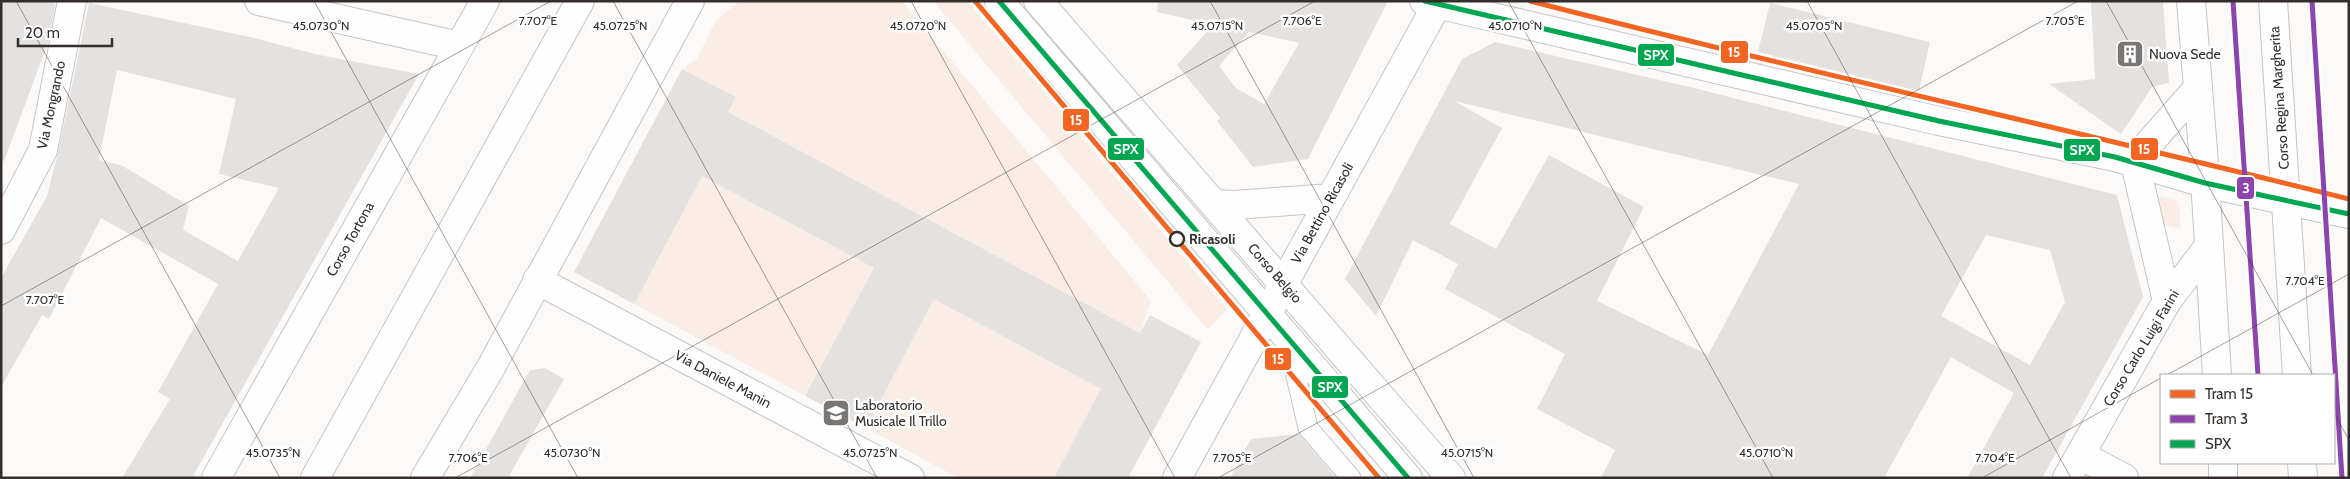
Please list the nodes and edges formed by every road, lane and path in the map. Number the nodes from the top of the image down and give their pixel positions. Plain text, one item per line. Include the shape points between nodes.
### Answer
1 (72, 1) edge
2 (259, 1) edge
3 (485, 1) edge
4 (580, 1) edge
5 (690, 1) edge
6 (999, 1) edge
7 (1038, 1) edge
8 (2191, 1) edge
9 (2273, 1) edge
10 (1433, 2) edge
11 (459, 46) junction
12 (2198, 88) junction
13 (2135, 162) junction
14 (2205, 183) junction
15 (1331, 198) junction
16 (2285, 200) junction
17 (8, 202) edge
18 (1215, 204) junction
19 (2349, 214) edge
20 (1, 230) edge
21 (2209, 246) junction
22 (537, 280) junction
23 (1284, 283) junction
24 (2167, 301) junction
25 (1267, 314) junction
26 (1287, 337) junction
27 (2217, 374) edge
28 (2297, 374) edge
29 (2222, 464) edge
30 (2302, 464) edge
31 (2074, 466) edge
32 (216, 478) edge
33 (315, 478) edge
34 (425, 478) edge
35 (910, 478) edge
36 (1177, 478) edge
37 (1351, 478) edge
38 (1408, 478) edge
39 (1451, 478) edge
40 (2124, 478) edge
41 (2224, 478) edge
42 (2303, 478) edge

1 - 17 street, Via Mongrando via 43,150
2 - 11 street
3 - 11 street, Corso Tortona
4 - 33 street
5 - 22 street
6 - 25 street
7 - 18 street, Corso Belgio
8 - 12 street
9 - 16 street, Corso Regina Margherita
10 - 13 street via 1938,121
10 - 15 street, Via Bettino Ricasoli
11 - 32 street, Corso Tortona
12 - 13 street
12 - 14 street
13 - 14 street
13 - 24 street
14 - 16 street
14 - 21 street
15 - 18 street
15 - 23 street, Via Bettino Ricasoli
16 - 19 street
16 - 28 street, Corso Regina Margherita
17 - 20 street, Via Mongrando
18 - 23 street, Corso Belgio
21 - 24 street, Corso Carlo Luigi Farini
21 - 27 street
22 - 34 street via 490,369
22 - 35 street, Via Daniele Manin
23 - 25 street, Via Bettino Ricasoli
23 - 39 street, Corso Belgio
24 - 31 street, Corso Carlo Luigi Farini
25 - 26 street
25 - 36 street, Via Bettino Ricasoli
26 - 37 lane via 1308,428
26 - 38 street
29 - 41 street
30 - 42 street
31 - 40 street, Corso Carlo Luigi Farini

